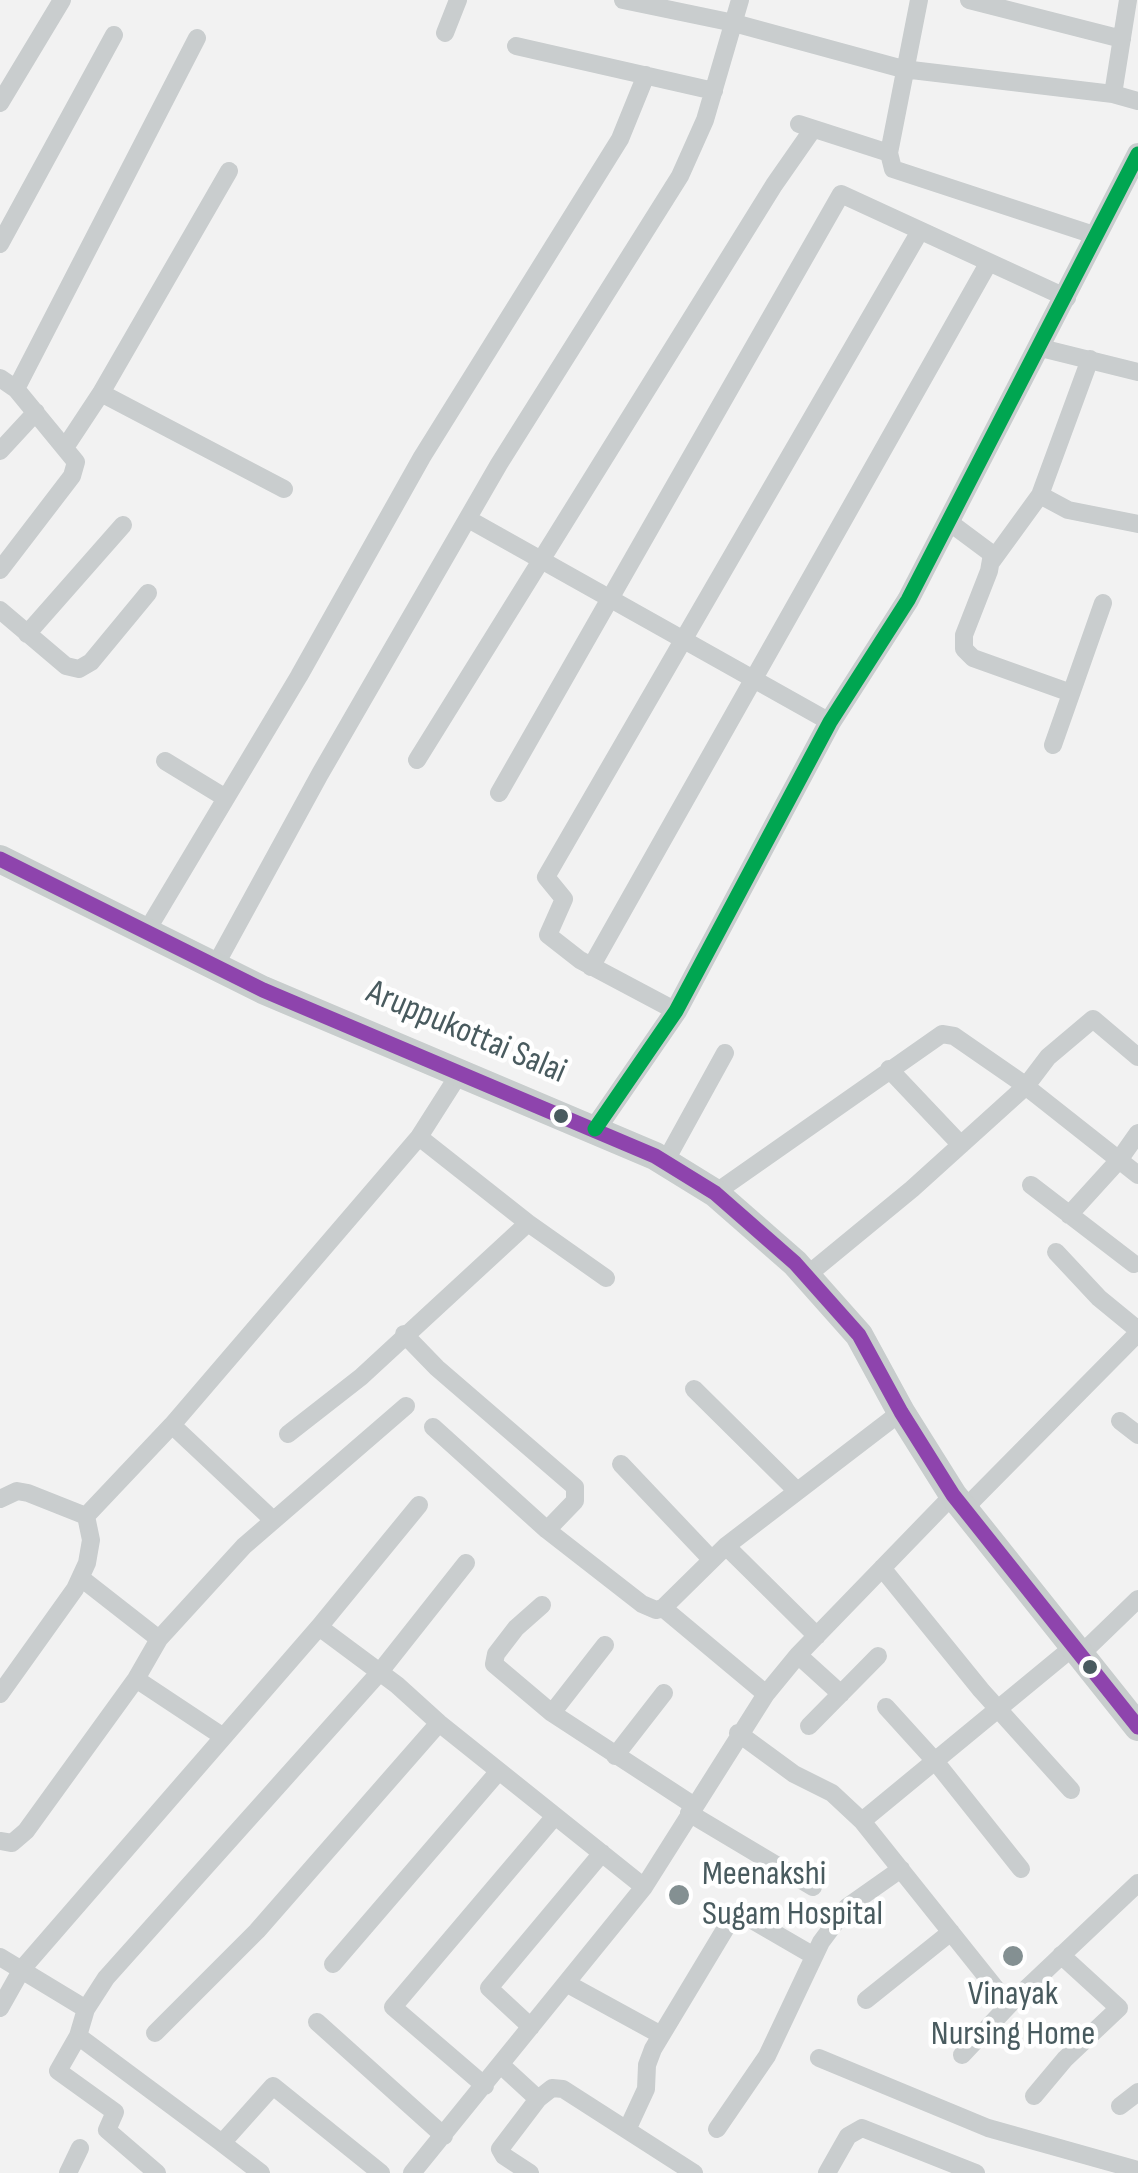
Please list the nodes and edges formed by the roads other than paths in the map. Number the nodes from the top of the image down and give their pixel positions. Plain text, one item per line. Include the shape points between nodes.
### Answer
1 (62, 0) edge
2 (458, 0) edge
3 (622, 0) edge
4 (740, 0) edge
5 (919, 0) edge
6 (970, 0) edge
7 (1128, 0) edge
8 (734, 23) junction
9 (445, 33) dead end
10 (114, 35) dead end
11 (197, 38) dead end
12 (1122, 39) junction
13 (516, 46) dead end
14 (903, 69) junction
15 (646, 75) junction
16 (714, 91) junction
17 (1113, 94) junction
18 (0, 102) edge
19 (1138, 102) edge
20 (889, 153) junction
21 (1138, 154) edge
22 (229, 171) dead end
23 (920, 231) junction
24 (1097, 236) junction
25 (0, 244) edge
26 (989, 262) junction
27 (1066, 298) junction
28 (1040, 348) junction
29 (1090, 359) junction
30 (1138, 372) edge
31 (8, 384) edge
32 (100, 394) junction
33 (36, 412) junction
34 (66, 446) junction
35 (0, 451) edge
36 (284, 489) dead end
37 (1040, 495) junction
38 (470, 520) junction
39 (949, 522) junction
40 (1138, 524) edge
41 (123, 525) dead end
42 (541, 560) junction
43 (992, 561) junction
44 (0, 570) edge
45 (148, 593) dead end
46 (610, 598) junction
47 (1103, 603) dead end
48 (0, 610) edge
49 (27, 634) junction
50 (683, 640) junction
51 (754, 679) junction
52 (1071, 693) junction
53 (830, 722) junction
54 (1053, 746) dead end
55 (416, 760) dead end
56 (165, 761) dead end
57 (498, 793) dead end
58 (224, 797) junction
59 (0, 859) edge
60 (146, 932) junction
61 (215, 966) junction
62 (591, 966) junction
63 (676, 1011) junction
64 (725, 1052) dead end
65 (1138, 1056) edge
66 (889, 1069) junction
67 (461, 1071) junction
68 (1023, 1083) junction
69 (595, 1129) junction
70 (1138, 1133) edge
71 (419, 1137) junction
72 (961, 1145) junction
73 (1119, 1160) junction
74 (665, 1162) junction
75 (1138, 1175) edge
76 (1030, 1185) dead end
77 (715, 1193) junction
78 (1069, 1216) junction
79 (528, 1223) junction
80 (1056, 1252) dead end
81 (1134, 1264) dead end
82 (804, 1276) junction
83 (606, 1278) dead end
84 (1138, 1331) edge
85 (404, 1334) junction
86 (694, 1389) dead end
87 (406, 1406) dead end
88 (901, 1412) junction
89 (1120, 1421) dead end
90 (172, 1425) junction
91 (433, 1427) dead end
92 (288, 1434) dead end
93 (1138, 1435) edge
94 (621, 1464) dead end
95 (798, 1491) junction
96 (0, 1500) edge
97 (959, 1501) junction
98 (420, 1505) dead end
99 (86, 1516) junction
100 (273, 1520) junction
101 (555, 1536) junction
102 (726, 1546) junction
103 (712, 1559) junction
104 (466, 1563) dead end
105 (882, 1568) junction
106 (80, 1578) junction
107 (1138, 1599) edge
108 (542, 1605) dead end
109 (663, 1608) junction
110 (319, 1627) junction
111 (817, 1636) junction
112 (159, 1639) junction
113 (605, 1645) dead end
114 (1076, 1652) junction
115 (798, 1655) junction
116 (878, 1656) dead end
117 (7, 1668) edge
118 (378, 1674) junction
119 (136, 1679) junction
120 (664, 1693) dead end
121 (0, 1694) edge
122 (766, 1694) junction
123 (842, 1694) junction
124 (886, 1707) dead end
125 (1000, 1708) junction
126 (552, 1713) junction
127 (438, 1723) junction
128 (809, 1726) dead end
129 (1138, 1727) edge
130 (738, 1733) junction
131 (222, 1736) junction
132 (615, 1756) junction
133 (935, 1761) junction
134 (499, 1771) junction
135 (1071, 1790) dead end
136 (691, 1809) junction
137 (555, 1816) junction
138 (862, 1821) junction
139 (0, 1841) edge
140 (602, 1853) junction
141 (900, 1869) junction
142 (1021, 1869) dead end
143 (1138, 1883) edge
144 (644, 1887) junction
145 (813, 1887) dead end
146 (950, 1932) junction
147 (1061, 1955) junction
148 (814, 1956) junction
149 (0, 1957) edge
150 (333, 1964) dead end
151 (22, 1968) junction
152 (566, 1984) junction
153 (866, 2000) dead end
154 (1009, 2005) junction
155 (0, 2008) edge
156 (86, 2010) junction
157 (318, 2022) dead end
158 (531, 2027) junction
159 (155, 2034) dead end
160 (661, 2035) junction
161 (78, 2036) junction
162 (962, 2056) dead end
163 (819, 2058) dead end
164 (501, 2064) junction
165 (484, 2086) junction
166 (1138, 2092) edge
167 (1034, 2096) dead end
168 (538, 2099) junction
169 (1120, 2106) dead end
170 (717, 2129) dead end
171 (627, 2130) junction
172 (444, 2136) junction
173 (222, 2143) junction
174 (80, 2148) dead end
175 (923, 2165) edge
176 (1138, 2170) edge
177 (68, 2173) edge
178 (157, 2173) edge
179 (260, 2173) edge
180 (382, 2173) edge
181 (412, 2173) edge
182 (530, 2173) edge
183 (694, 2173) edge
184 (828, 2173) edge
185 (976, 2173) edge

1 - 18 street
2 - 9 street
3 - 8 street
4 - 8 street
5 - 14 street
6 - 12 street
7 - 12 street
8 - 14 street
8 - 16 street
10 - 25 street
11 - 31 street
12 - 17 street
13 - 15 street
14 - 17 street
14 - 20 street
15 - 16 street
15 - 58 street via 620,139 422,457
16 - 38 street via 680,176
17 - 19 street
20 - 24 street via 892,169 900,173
20 - 42 street via 806,127
21 - 24 street
22 - 32 street
23 - 26 street
23 - 46 street via 841,194
23 - 50 street
24 - 27 street
26 - 27 street
26 - 51 street
27 - 28 street
28 - 29 street
28 - 39 street
29 - 30 street
29 - 37 street
31 - 33 street
32 - 34 street
32 - 36 street
33 - 34 street
33 - 35 street
34 - 44 street via 76,462 72,476
37 - 40 street via 1068,510
37 - 43 street
38 - 42 street
38 - 61 street
39 - 43 street via 988,549
39 - 53 street
41 - 49 street
42 - 46 street
42 - 55 street
43 - 52 street via 964,650
45 - 49 street via 79,669
46 - 50 street
46 - 57 street
47 - 52 street
48 - 49 street
50 - 51 street
50 - 62 street via 546,877 564,900 548,936
51 - 53 street
51 - 62 street
52 - 54 street
53 - 63 street
56 - 58 street
58 - 60 street
59 - 60 main road, Aruppukottai Salai
60 - 61 main road, Aruppukottai Salai
61 - 67 main road, Aruppukottai Salai
62 - 63 street
63 - 69 street
64 - 74 street
65 - 68 street via 1094,1019
66 - 68 street via 948,1034
66 - 72 street
66 - 77 street
67 - 69 main road, Aruppukottai Salai
67 - 71 street
68 - 72 street
68 - 73 street
69 - 74 main road, Aruppukottai Salai
70 - 73 street
71 - 79 street
71 - 90 street
72 - 82 street
73 - 75 street
73 - 78 street
74 - 77 main road, Aruppukottai Salai
76 - 78 street
77 - 82 main road, Aruppukottai Salai
78 - 81 street
79 - 83 street
79 - 85 street
80 - 84 street
82 - 88 main road, Aruppukottai Salai via 859,1335
84 - 97 street
85 - 92 street
85 - 101 street via 575,1487 575,1501
86 - 95 street
87 - 100 street
88 - 95 street
88 - 97 main road, Aruppukottai Salai
89 - 93 street
90 - 99 street
90 - 100 street
91 - 101 street
94 - 103 street
95 - 102 street
96 - 99 street via 28,1492
97 - 105 street
97 - 114 main road, Aruppukottai Salai
98 - 110 street
99 - 106 street via 90,1540
100 - 112 street
101 - 109 street via 642,1604
102 - 103 street
102 - 111 street
103 - 109 street
104 - 118 street
105 - 111 street
105 - 125 street
106 - 112 street
106 - 117 street
107 - 114 street
108 - 126 street via 516,1628 494,1664
109 - 122 street
110 - 118 street
110 - 131 street
111 - 115 street
112 - 119 street
113 - 126 street
114 - 125 street
114 - 129 main road, Aruppukottai Salai
115 - 122 street
115 - 123 street
116 - 123 street
117 - 121 street
118 - 127 street
118 - 156 street via 103,1982
119 - 131 street
119 - 139 street via 26,1831 12,1843
120 - 132 street
122 - 130 street
123 - 128 street
124 - 133 street
125 - 133 street
125 - 135 street
126 - 132 street
127 - 134 street
127 - 159 street via 257,1931
130 - 136 street
130 - 138 street via 832,1793
131 - 151 street
132 - 136 street
133 - 138 street
133 - 142 street
134 - 137 street
134 - 150 street
136 - 144 street
136 - 145 street
137 - 140 street
137 - 165 street via 394,2007
138 - 141 street
140 - 144 street
140 - 158 street via 489,1988
141 - 146 street
141 - 148 street via 847,1907
143 - 147 street
144 - 152 street
146 - 153 street
146 - 154 street
147 - 154 street
147 - 167 street via 1119,2008
148 - 160 street via 736,1917 722,1929
148 - 170 street via 767,2056
149 - 151 street
151 - 155 street
151 - 156 street
152 - 158 street
152 - 160 street
154 - 162 street
156 - 161 street
157 - 172 street
158 - 164 street
160 - 171 street
161 - 173 street
161 - 178 street via 58,2071 115,2112 107,2130
163 - 176 street via 988,2128
164 - 165 street
164 - 168 street
165 - 172 street
166 - 169 street
168 - 171 street via 558,2086
168 - 182 street via 500,2149
171 - 183 street
172 - 181 street
173 - 179 street
173 - 180 street via 273,2086
174 - 177 street
175 - 184 street via 862,2128 848,2136
175 - 185 street

